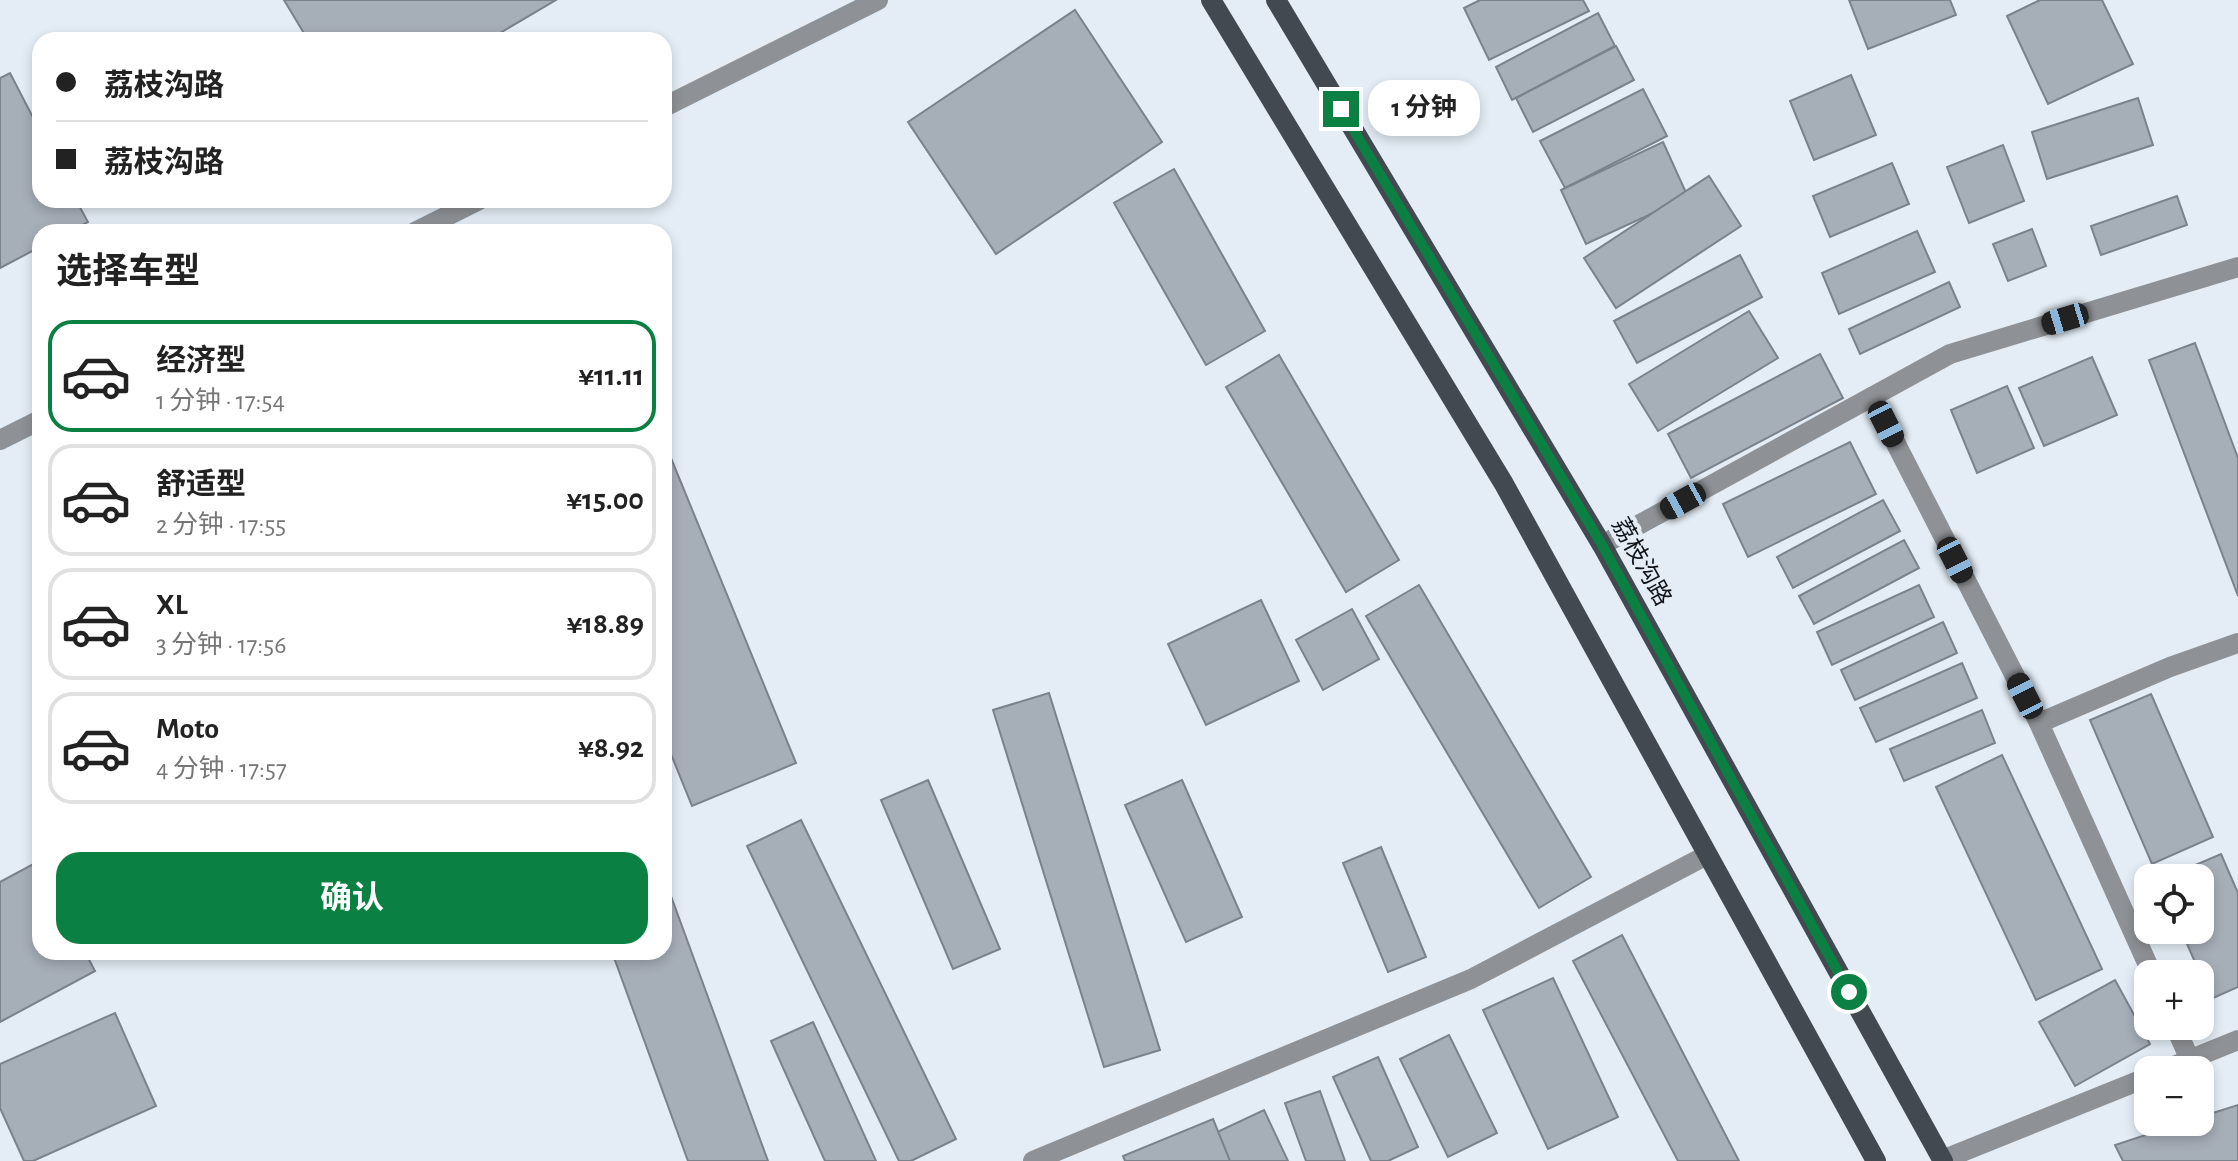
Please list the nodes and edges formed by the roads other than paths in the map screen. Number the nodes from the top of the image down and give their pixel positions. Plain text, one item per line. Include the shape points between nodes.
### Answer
1 (878, 0) edge
2 (1211, 0) edge
3 (1276, 0) edge
4 (672, 103) edge
5 (463, 208) edge
6 (431, 224) edge
7 (2238, 267) edge
8 (1872, 397) junction
9 (32, 424) edge
10 (0, 440) edge
11 (1602, 545) junction
12 (2238, 643) edge
13 (2039, 723) junction
14 (1707, 855) junction
15 (2146, 960) edge
16 (2238, 1040) edge
17 (2200, 1056) edge
18 (2134, 1083) edge
19 (1942, 1160) edge
20 (1033, 1161) edge
21 (1876, 1161) edge

1 - 4 street
2 - 14 main road via 1504,484
3 - 11 main road, 荔枝沟路
5 - 6 street
7 - 8 street via 1950,354
8 - 11 street
8 - 13 street
9 - 10 street
11 - 19 main road, 荔枝沟路
12 - 13 street
13 - 15 street
14 - 20 street via 1471,979
14 - 21 main road
16 - 17 street
18 - 19 street

